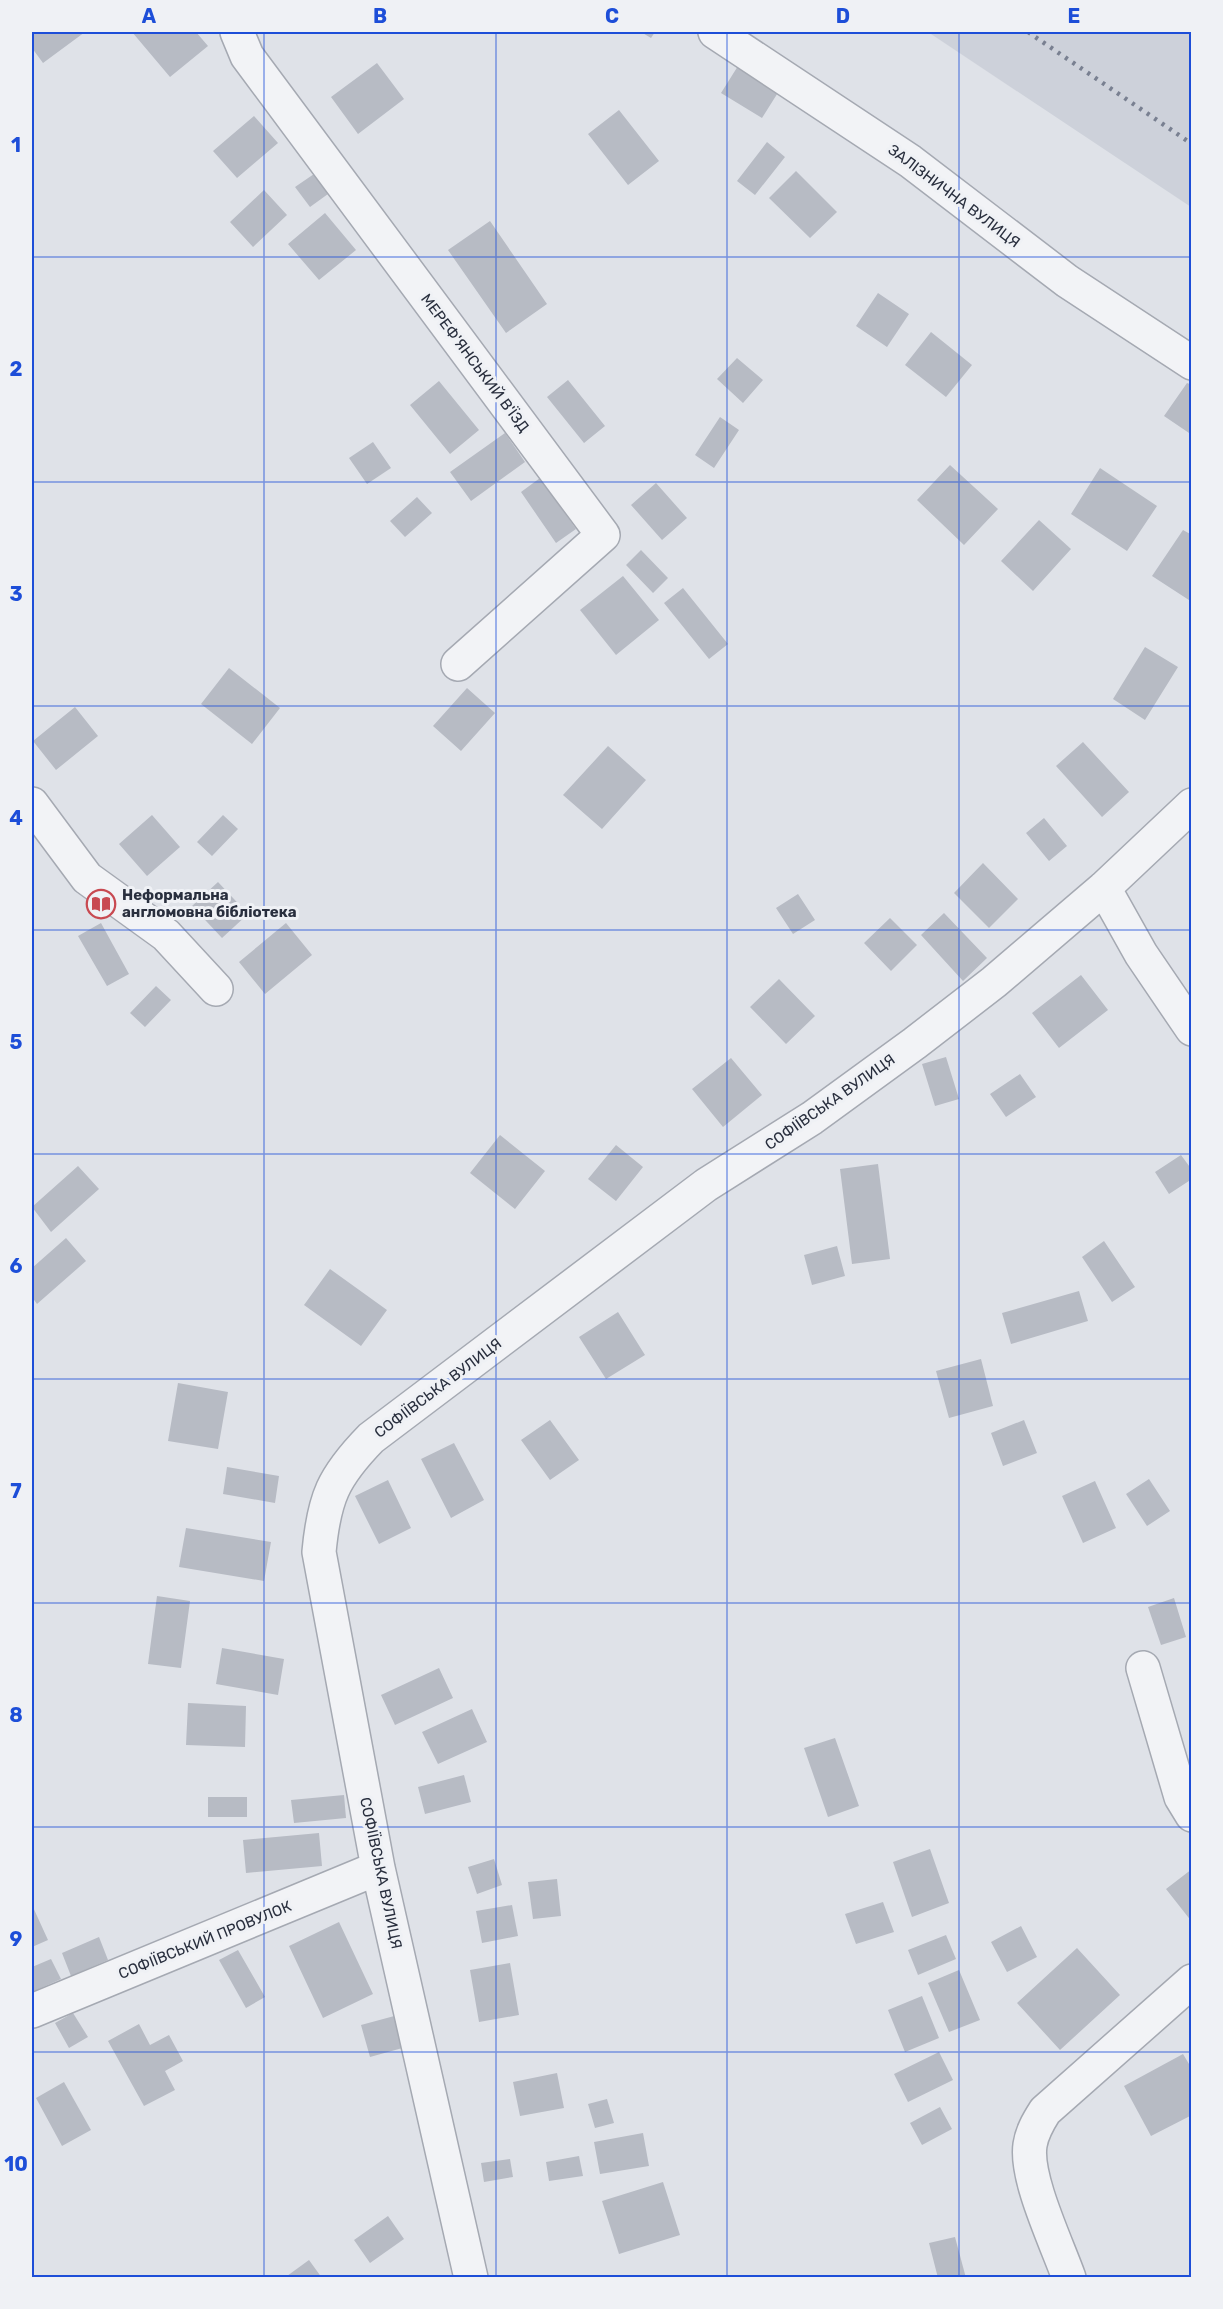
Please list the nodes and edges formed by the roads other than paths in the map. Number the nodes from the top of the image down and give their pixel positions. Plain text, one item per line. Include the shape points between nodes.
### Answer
1 (237, 32) edge
2 (715, 32) edge
3 (1191, 363) edge
4 (458, 664) dead end
5 (32, 804) edge
6 (1191, 805) edge
7 (1104, 888) junction
8 (216, 989) dead end
9 (1191, 1029) edge
10 (1143, 1668) dead end
11 (1191, 1815) edge
12 (378, 1868) junction
13 (1191, 1981) edge
14 (32, 2011) edge
15 (471, 2277) edge
16 (1070, 2277) edge

1 - 4 street, МЕРЕФ'ЯНСЬКИЙ В'ЇЗД via 247,56 603,536
2 - 3 street, ЗАЛІЗНИЧНА ВУЛИЦЯ via 910,161 1067,281
5 - 8 street via 87,878 165,935
6 - 7 street, СОФІЇВСЬКА ВУЛИЦЯ
7 - 9 street via 1140,954
7 - 12 street, СОФІЇВСЬКА ВУЛИЦЯ via 915,1043 812,1118 706,1185 371,1438 340,1473 322,1520 319,1552
10 - 11 street via 1181,1797
12 - 14 street, СОФІЇВСЬКИЙ ПРОВУЛОК
12 - 15 street, СОФІЇВСЬКА ВУЛИЦЯ
13 - 16 street via 1045,2111 1035,2126 1029,2162

